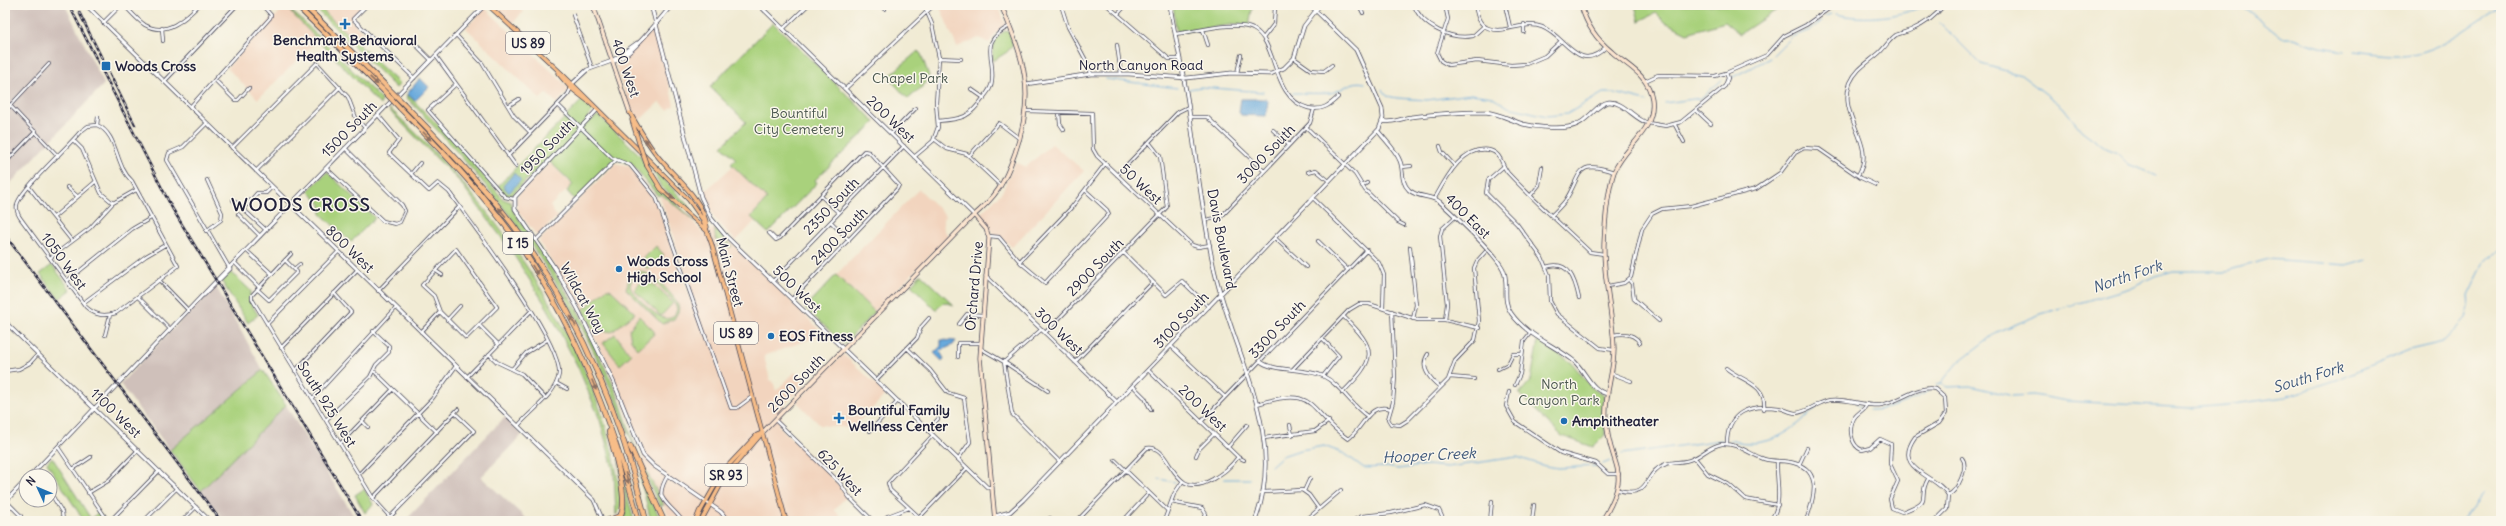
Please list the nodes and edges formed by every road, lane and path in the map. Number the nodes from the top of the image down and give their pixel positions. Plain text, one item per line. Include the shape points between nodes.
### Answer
1 (86, 5) edge
2 (121, 5) edge
3 (124, 5) edge
4 (199, 5) edge
5 (262, 5) edge
6 (296, 5) edge
7 (304, 5) edge
8 (367, 5) edge
9 (485, 5) edge
10 (488, 5) edge
11 (593, 5) edge
12 (651, 5) edge
13 (672, 5) edge
14 (759, 5) edge
15 (808, 5) edge
16 (886, 5) edge
17 (924, 5) edge
18 (934, 5) edge
19 (1008, 5) edge
20 (1061, 5) edge
21 (1107, 5) edge
22 (1126, 5) edge
23 (1170, 5) edge
24 (1310, 5) edge
25 (1320, 5) edge
26 (1359, 5) edge
27 (1414, 5) edge
28 (1445, 5) edge
29 (1475, 5) edge
30 (1505, 5) edge
31 (1580, 5) edge
32 (1834, 5) edge
33 (1944, 5) edge
34 (236, 6) edge
35 (1002, 6) edge
36 (1275, 6) dead end
37 (885, 9) dead end
38 (1315, 10) junction
39 (926, 12) junction
40 (1363, 13) dead end
41 (1118, 14) junction
42 (573, 15) dead end
43 (656, 22) junction
44 (103, 23) junction
45 (1524, 24) junction
46 (1010, 26) junction
47 (1484, 26) junction
48 (1510, 27) junction
49 (162, 28) junction
50 (783, 29) junction
51 (1203, 30) junction
52 (1524, 32) dead end
53 (1174, 34) junction
54 (1443, 34) junction
55 (456, 35) junction
56 (1264, 37) junction
57 (162, 41) dead end
58 (1561, 41) junction
59 (416, 45) dead end
60 (1117, 45) dead end
61 (1208, 45) dead end
62 (1606, 47) junction
63 (1241, 55) dead end
64 (436, 56) junction
65 (939, 58) junction
66 (1294, 58) junction
67 (961, 59) dead end
68 (1178, 59) junction
69 (431, 60) junction
70 (612, 61) junction
71 (49, 64) dead end
72 (1332, 66) dead end
73 (592, 68) junction
74 (1276, 72) junction
75 (1238, 73) junction
76 (1726, 73) junction
77 (1091, 74) junction
78 (1121, 74) junction
79 (414, 78) junction
80 (1182, 78) junction
81 (215, 80) junction
82 (1645, 81) junction
83 (163, 82) junction
84 (456, 84) junction
85 (1026, 84) junction
86 (572, 86) junction
87 (340, 87) junction
88 (249, 88) dead end
89 (384, 88) junction
90 (845, 89) junction
91 (971, 89) dead end
92 (984, 98) junction
93 (1338, 98) dead end
94 (519, 99) dead end
95 (5, 100) edge
96 (11, 105) junction
97 (558, 105) junction
98 (508, 106) junction
99 (1188, 107) junction
100 (190, 108) junction
101 (916, 108) dead end
102 (1314, 109) junction
103 (597, 110) junction
104 (1696, 110) junction
105 (5, 111) edge
106 (1026, 111) junction
107 (1059, 112) junction
108 (630, 113) junction
109 (378, 115) junction
110 (98, 117) dead end
111 (1190, 117) junction
112 (938, 121) junction
113 (1382, 121) junction
114 (1648, 123) junction
115 (206, 124) junction
116 (1711, 124) dead end
117 (97, 125) junction
118 (1675, 125) junction
119 (581, 127) junction
120 (1306, 127) junction
121 (365, 128) junction
122 (1064, 130) dead end
123 (1273, 130) dead end
124 (36, 131) junction
125 (1378, 131) junction
126 (530, 132) junction
127 (890, 134) junction
128 (1020, 139) junction
129 (74, 140) junction
130 (934, 140) junction
131 (1149, 142) junction
132 (1684, 142) dead end
133 (1289, 145) junction
134 (904, 146) junction
135 (1440, 146) dead end
136 (345, 148) junction
137 (232, 149) junction
138 (58, 156) junction
139 (508, 156) junction
140 (969, 156) junction
141 (914, 157) junction
142 (616, 160) junction
143 (5, 163) edge
144 (420, 163) dead end
145 (1105, 164) junction
146 (1345, 165) junction
147 (516, 166) dead end
148 (1411, 166) dead end
149 (1455, 166) junction
150 (1504, 166) junction
151 (883, 167) junction
152 (1402, 167) junction
153 (1542, 167) dead end
154 (326, 168) junction
155 (256, 171) junction
156 (1264, 171) junction
157 (1308, 172) dead end
158 (1614, 172) junction
159 (411, 174) junction
160 (1117, 175) junction
161 (1858, 175) junction
162 (207, 180) dead end
163 (95, 182) junction
164 (1329, 182) junction
165 (1367, 183) dead end
166 (1876, 184) dead end
167 (1362, 186) junction
168 (29, 187) junction
169 (67, 187) dead end
170 (272, 187) junction
171 (1002, 187) junction
172 (1085, 190) junction
173 (137, 192) junction
174 (1531, 195) junction
175 (77, 196) junction
176 (821, 196) junction
177 (1313, 198) junction
178 (1435, 198) junction
179 (514, 199) junction
180 (233, 200) dead end
181 (113, 203) junction
182 (290, 205) junction
183 (459, 207) junction
184 (243, 209) junction
185 (839, 213) junction
186 (238, 214) dead end
187 (974, 215) junction
188 (1160, 215) junction
189 (1552, 215) junction
190 (54, 217) junction
191 (1455, 217) junction
192 (151, 218) junction
193 (1206, 220) junction
194 (831, 222) junction
195 (1404, 225) dead end
196 (206, 231) junction
197 (266, 231) junction
198 (708, 232) junction
199 (770, 233) dead end
200 (261, 236) junction
201 (989, 236) junction
202 (1275, 238) junction
203 (536, 240) junction
204 (850, 240) junction
205 (72, 241) junction
206 (1318, 241) dead end
207 (165, 245) junction
208 (1210, 245) junction
209 (1410, 247) dead end
210 (247, 250) junction
211 (1367, 250) junction
212 (1487, 250) junction
213 (338, 252) junction
214 (1123, 252) junction
215 (291, 254) dead end
216 (1604, 254) junction
217 (50, 258) junction
218 (285, 260) junction
219 (1020, 261) junction
220 (235, 263) junction
221 (300, 264) dead end
222 (1306, 267) dead end
223 (1546, 267) junction
224 (230, 269) junction
225 (294, 269) junction
226 (357, 270) junction
227 (1348, 270) junction
228 (436, 271) junction
229 (272, 274) junction
230 (442, 276) dead end
231 (986, 276) junction
232 (159, 280) junction
233 (1629, 280) junction
234 (67, 281) junction
235 (773, 281) junction
236 (1153, 282) junction
237 (1608, 286) junction
238 (258, 288) junction
239 (378, 291) junction
240 (334, 293) junction
241 (1221, 294) junction
242 (138, 296) junction
243 (1578, 298) dead end
244 (792, 300) junction
245 (83, 303) junction
246 (460, 306) dead end
247 (1209, 307) junction
248 (396, 308) junction
249 (1383, 308) junction
250 (189, 311) junction
251 (531, 311) junction
252 (1392, 311) junction
253 (440, 312) junction
254 (109, 315) junction
255 (983, 315) junction
256 (1343, 316) junction
257 (929, 318) dead end
258 (1413, 319) junction
259 (447, 320) junction
260 (1446, 320) junction
261 (1659, 321) dead end
262 (6, 324) edge
263 (267, 324) junction
264 (959, 324) dead end
265 (479, 325) junction
266 (1478, 328) junction
267 (171, 330) junction
268 (1042, 330) junction
269 (373, 331) junction
270 (420, 332) junction
271 (1531, 332) junction
272 (1045, 333) junction
273 (105, 335) dead end
274 (1613, 335) junction
275 (1322, 338) junction
276 (547, 340) junction
277 (1640, 343) dead end
278 (498, 344) junction
279 (980, 345) junction
280 (1171, 346) junction
281 (281, 348) junction
282 (907, 348) junction
283 (844, 349) junction
284 (1614, 350) junction
285 (38, 354) junction
286 (489, 354) junction
287 (1428, 354) dead end
288 (1522, 354) junction
289 (958, 357) dead end
290 (1260, 361) junction
291 (1004, 362) junction
292 (1075, 362) junction
293 (456, 366) junction
294 (1726, 368) dead end
295 (512, 369) junction
296 (1293, 369) junction
297 (1498, 369) dead end
298 (1148, 370) junction
299 (5, 371) edge
300 (295, 371) junction
301 (374, 371) junction
302 (1248, 374) junction
303 (1612, 374) junction
304 (1323, 376) junction
305 (467, 377) junction
306 (1450, 377) junction
307 (1474, 379) dead end
308 (876, 380) junction
309 (1631, 381) dead end
310 (556, 383) junction
311 (1515, 385) dead end
312 (1133, 386) junction
313 (1440, 387) junction
314 (392, 389) junction
315 (566, 389) dead end
316 (1048, 391) dead end
317 (965, 392) dead end
318 (1509, 392) dead end
319 (1342, 393) junction
320 (1608, 394) junction
321 (752, 396) junction
322 (962, 396) junction
323 (1225, 397) junction
324 (313, 398) junction
325 (545, 398) junction
326 (601, 401) junction
327 (898, 401) junction
328 (1117, 402) junction
329 (1257, 404) junction
330 (1867, 404) junction
331 (612, 406) junction
332 (95, 409) junction
333 (1391, 409) junction
334 (1764, 409) junction
335 (458, 410) dead end
336 (1151, 410) dead end
337 (455, 413) junction
338 (418, 414) junction
339 (1368, 416) junction
340 (938, 419) dead end
341 (326, 420) junction
342 (775, 420) junction
343 (1329, 420) junction
344 (363, 422) junction
345 (1201, 422) junction
346 (1247, 425) dead end
347 (518, 426) junction
348 (1290, 426) dead end
349 (368, 427) dead end
350 (928, 430) junction
351 (870, 431) dead end
352 (437, 432) junction
353 (762, 433) junction
354 (933, 434) junction
355 (1214, 434) junction
356 (1292, 434) junction
357 (1264, 438) junction
358 (340, 444) junction
359 (1727, 444) junction
360 (58, 447) junction
361 (1228, 447) junction
362 (1807, 448) dead end
363 (138, 450) junction
364 (1196, 456) dead end
365 (91, 457) dead end
366 (1238, 457) junction
367 (1696, 458) junction
368 (1962, 458) dead end
369 (958, 459) junction
370 (1115, 460) dead end
371 (1244, 460) dead end
372 (1060, 462) junction
373 (1777, 462) junction
374 (1799, 465) junction
375 (38, 468) edge
376 (967, 468) junction
377 (73, 469) junction
378 (1125, 470) junction
379 (159, 471) junction
380 (359, 474) junction
381 (1619, 474) junction
382 (668, 475) junction
383 (1310, 478) dead end
384 (1928, 479) junction
385 (1182, 482) junction
386 (177, 488) junction
387 (992, 488) junction
388 (18, 489) edge
389 (1341, 490) dead end
390 (1618, 490) junction
391 (1304, 491) junction
392 (1264, 492) junction
393 (88, 493) junction
394 (1149, 494) junction
395 (1948, 495) junction
396 (372, 498) junction
397 (706, 501) junction
398 (1492, 501) dead end
399 (6, 502) edge
400 (1171, 502) junction
401 (710, 504) junction
402 (58, 505) edge
403 (1534, 505) dead end
404 (1778, 506) junction
405 (196, 507) junction
406 (909, 508) junction
407 (1319, 509) junction
408 (1167, 510) junction
409 (700, 512) joint
410 (1006, 514) junction
411 (21, 516) dead end
412 (995, 516) junction
413 (919, 517) junction
414 (680, 519) dead end
415 (63, 521) edge
416 (109, 521) edge
417 (144, 521) edge
418 (182, 521) edge
419 (210, 521) edge
420 (603, 521) edge
421 (606, 521) edge
422 (639, 521) edge
423 (646, 521) edge
424 (664, 521) edge
425 (695, 521) edge
426 (700, 521) edge
427 (728, 521) edge
428 (786, 521) edge
429 (874, 521) edge
430 (881, 521) edge
431 (916, 521) edge
432 (995, 521) edge
433 (1007, 521) edge
434 (1077, 521) edge
435 (1123, 521) edge
436 (1164, 521) edge
437 (1202, 521) edge
438 (1255, 521) edge
439 (1305, 521) edge
440 (1352, 521) edge
441 (1444, 521) edge
442 (1490, 521) edge
443 (1532, 521) edge
444 (1602, 521) edge
445 (1770, 521) edge
446 (1806, 521) edge
447 (1935, 521) edge

1 - 44 street, 800 West
2 - 44 street
3 - 49 street via 145,25
4 - 49 street via 178,25
5 - 81 street via 271,15
6 -> 89 highway, I 15
7 - 89 highway, I 15
8 - 79 street via 353,19
9 - 55 street, 1500 South
10 - 86 main road, US 89
11 - 70 main road, 400 West
12 - 43 street
13 - 43 street
14 - 50 street, 200 West
15 - 50 street
16 - 37 street
17 - 39 street
18 - 39 street
19 - 35 street
20 - 77 street via 1068,27
21 - 41 street
22 - 41 street
23 - 53 street, Davis Boulevard
24 - 38 street
25 - 38 street
26 - 40 street
27 - 54 street via 1417,12
28 - 54 street via 1448,19
29 - 47 street via 1477,17
30 - 48 street
31 - 62 main road via 1592,30
32 - 76 street via 1804,26 1784,36 1767,55
33 - 161 street via 1930,19 1892,38 1881,51 1859,68 1853,77 1847,107 1865,155
34 - 83 street
35 - 46 main road
36 - 56 street via 1274,24
38 - 66 street via 1304,26
38 - 113 street via 1356,50 1382,108
39 - 65 street via 932,24
39 - 90 street
41 - 68 street via 1169,60
42 - 73 street
43 - 70 street via 625,57
43 - 235 street, 500 West via 701,197 718,227
44 - 83 street, 800 West
45 - 48 street
45 - 52 street
45 - 58 street via 1543,28
46 - 85 main road
46 - 92 street via 998,33 990,44 992,83
47 - 48 street via 1493,30
47 - 54 street via 1471,37
49 - 57 street
50 - 90 street, 200 West
51 - 53 street
51 - 56 street via 1243,26 1255,29
51 - 61 street
53 - 68 street, Davis Boulevard
54 - 58 street via 1438,55 1442,62 1450,66 1477,61 1526,64 1545,56
55 - 64 street, 1500 South
55 - 98 street via 482,63
56 - 74 street
58 - 62 street via 1575,53 1585,57 1597,54
59 - 69 street
60 - 78 street
62 - 82 main road via 1636,70
63 - 75 street
64 - 69 street, 1500 South
64 - 84 street
65 - 67 street
65 - 112 street via 936,103
66 - 72 street via 1318,72 1326,71
66 - 74 street
68 - 80 street, Davis Boulevard
69 - 79 street, 1500 South
70 - 73 street
70 - 108 main road, 400 West
71 - 96 street
73 - 86 street via 585,71
74 - 75 street, North Canyon Road via 1262,75
74 - 102 street via 1292,98 1303,106
75 - 80 street, North Canyon Road
76 - 82 street via 1713,76 1662,75
76 - 104 street via 1728,78 1725,86
77 - 78 street, North Canyon Road
77 - 85 street, North Canyon Road
78 - 80 street, North Canyon Road
79 - 109 street, 1500 South
80 - 99 street, Davis Boulevard
81 - 88 street via 238,100
81 - 100 street
82 - 114 main road via 1652,100
83 - 100 street, 800 West
84 - 139 street
84 - 179 street via 428,110 505,197
85 - 106 main road
86 - 97 street
86 - 103 main road, US 89
87 - 121 street via 348,97 356,118
87 - 137 street via 318,63
87 - 155 street
89 -> 326 highway, I 15, bridge via 473,186 522,249 567,323
331 -> 89 highway, I 15, bridge via 581,335 512,224 463,165 404,104
90 - 127 street, 200 West
91 - 92 street
92 - 112 street via 967,116
93 - 102 street via 1328,106
94 - 98 street
95 - 96 street
96 - 105 street
96 - 124 street
97 - 119 street
97 - 126 street
98 - 126 street
99 - 111 street, Davis Boulevard
99 - 131 street via 1179,111
100 - 115 street, 800 West
101 - 127 street
102 - 120 street, 3000 South via 1311,121
103 - 119 street, 1950 South
103 - 198 main road, US 89 via 689,200
104 - 116 street
104 - 118 street via 1687,119
106 - 107 street
106 - 128 main road
107 - 122 street via 1060,124
107 - 145 street, 50 West via 1092,112 1094,151
198 -> 108 main road via 706,220 691,195 657,155
108 -> 198 main road, bridge via 647,166 656,184
109 - 121 street, 1500 South
109 - 159 street via 399,140 389,153
110 - 117 street
111 - 156 street via 1207,117
111 - 193 street, Davis Boulevard
112 - 130 street
113 - 114 street via 1391,122 1414,116 1487,112 1524,124 1565,128 1581,124 1603,104 1611,102
113 - 125 street
114 - 118 street
114 - 158 main road via 1643,134 1621,159
115 - 137 street, 800 West
115 - 196 street via 183,147 167,156 168,164
117 - 129 street via 88,126
117 - 173 street via 110,135 119,162
118 - 132 street
119 - 142 street
119 - 179 street, 1950 South
120 - 133 street, 3000 South
120 - 146 street
121 - 136 street, 1500 South
123 - 133 street
124 - 138 street
124 - 143 street
125 - 146 street, 3100 South
125 - 152 street, 400 East via 1398,156
126 - 139 street
127 - 134 street, 200 West
128 - 140 street via 999,123
128 - 171 main road
129 - 138 street
129 - 163 street via 82,149
130 - 140 street via 944,148
130 - 141 street
131 - 160 street
131 - 188 street via 1160,154 1168,202
133 - 156 street, 3000 South
134 - 141 street, 200 West
134 - 151 street, 2350 South
135 - 149 street
136 - 154 street, 1500 South
136 - 154 street via 398,200 405,211 400,222 388,224 376,216
137 - 155 street, 800 West
138 - 168 street
139 - 147 street
140 - 171 street
141 - 187 street, 200 West
142 - 203 street
142 - 321 street via 630,165 657,198 730,408 736,408
144 - 159 street
145 - 160 street, 50 West
145 - 172 street
146 - 164 street, 3100 South
146 - 167 street
148 - 152 street
149 - 150 street via 1470,154 1484,150 1496,154
149 - 178 street
150 - 174 street
150 - 223 street via 1488,180 1487,194 1517,224
151 - 176 street via 865,151
151 - 185 street, 2350 South
151 - 204 street, 2400 South via 899,186
152 - 178 street, 400 East via 1404,182 1410,190 1419,195
153 - 174 street via 1539,185
154 - 182 street, 1500 South
155 - 170 street, 800 West
156 - 193 street, 3000 South via 1221,217
157 - 164 street via 1316,170
158 - 189 street via 1596,166 1582,170 1565,201
158 - 216 main road
159 - 183 street via 429,191 438,183
160 - 188 street, 50 West
161 - 166 street
161 - 233 street via 1819,149 1806,147 1795,153 1780,173 1752,191 1691,206 1658,210 1642,226
162 - 196 street via 222,213 221,220
163 - 175 street
163 - 181 street via 101,194
164 - 177 street, 3100 South
165 - 167 street
167 - 195 street
168 - 190 street
168 - 217 street, 1050 West via 17,204 18,213
169 - 175 street
170 - 182 street, 800 West
170 - 184 street via 266,192 257,193
171 - 187 main road via 989,203
172 - 219 street
172 - 219 street via 1109,213 1045,283
173 - 181 street
173 - 192 street
174 - 189 street
175 - 190 street
176 - 185 street
176 - 199 street via 777,240
177 - 202 street, 3100 South
177 - 211 street
178 - 191 street, 400 East
179 - 203 street, Wildcat Way via 516,211
180 - 184 street
181 - 205 street via 90,228
182 - 197 street, 1500 South
182 - 213 street, 800 West
183 - 239 street
183 - 251 street
184 - 197 street
185 - 194 street, 2350 South
186 - 200 street
187 - 201 main road, Orchard Drive via 985,226
187 - 283 main road, 2600 South
188 - 208 street, 50 West via 1193,245
188 - 214 street, 2900 South
189 - 216 street via 1591,253
190 - 205 street
191 - 212 street, 400 East
191 - 260 street via 1443,228 1440,236 1447,304
192 - 207 street
192 - 234 street via 132,229
193 - 208 street, Davis Boulevard
194 - 204 street
194 - 235 street, 2350 South
196 - 224 street
197 - 200 street, 1500 South
198 - 321 main road, Main Street / US 89
200 - 210 street, 1500 South
201 - 219 street via 998,236 1014,251
201 - 231 main road, Orchard Drive
202 - 222 street
202 - 241 street, 3100 South
203 - 382 street, Wildcat Way via 569,292 590,333 614,382 640,450 649,462
204 - 244 street, 2400 South
205 - 217 street
206 - 227 street
207 - 232 street via 178,266
207 - 245 street
208 - 241 street, Davis Boulevard
209 - 258 street via 1416,305
210 - 220 street, 1500 South
210 - 229 street
211 - 227 street, 3300 South
211 - 249 street via 1383,270
212 - 266 street via 1474,268
212 - 271 street, 400 East via 1505,273 1505,299 1508,309
213 - 226 street, 800 West
213 - 263 street
214 - 236 street
214 - 272 street, 2900 South
215 - 218 street
216 - 237 main road
217 - 234 street, 1050 West
218 - 225 street
218 - 229 street
220 - 224 street, 1500 South
220 - 238 street
221 - 225 street
223 - 243 street via 1559,266 1569,271 1575,280
223 - 284 street via 1550,280 1550,301 1557,314 1600,348
224 - 250 street, 1500 South
225 - 238 street via 297,272 269,300
226 - 239 street, 800 West
226 - 240 street
227 - 290 street, 3300 South
228 - 230 street
228 - 253 street via 422,284 434,296
228 - 265 street via 456,249 497,307
229 - 238 street
231 - 255 main road, Orchard Drive
231 - 268 street, 300 West
232 - 242 street
232 - 250 street
233 - 237 street
233 - 261 street via 1634,300
234 - 245 street, 1050 West
235 - 244 street, 500 West
236 - 247 street via 1167,295 1182,280
236 - 292 street
237 - 274 main road
238 - 263 street, South 925 West via 252,299
239 - 248 street, 800 West
240 - 281 street
240 - 300 street via 351,309 349,317
241 - 247 street, 3100 South
241 - 302 street, Davis Boulevard
242 - 254 street via 116,314
242 - 267 street
244 - 283 street, 500 West
245 - 254 street, 1050 West via 93,313
246 - 259 street
247 - 280 street, 3100 South
248 - 269 street
248 - 270 street, 800 West
249 - 252 street
249 - 256 street via 1359,304
250 - 267 street, 1500 South
251 - 276 street
251 - 278 street
252 - 258 street
252 - 333 street via 1395,384
253 - 259 street
253 - 270 street
254 - 273 street
255 - 264 street via 967,314
255 - 279 main road, Orchard Drive
256 - 275 street
256 - 319 street via 1363,336 1369,352 1364,370
257 - 282 street
258 - 260 street
259 - 265 street via 466,338
260 - 266 street
262 - 285 street, 1100 West
263 - 281 street, South 925 West
265 - 278 street
266 - 306 street via 1474,342 1456,361
267 - 332 street, 1500 South
268 - 272 street, 300 West
268 - 291 street
269 - 301 street via 389,346 389,352 376,365
269 - 324 street
270 - 293 street, 800 West
271 - 288 street via 1524,341
271 - 320 street, 400 East via 1577,364 1595,388
272 - 292 street, 300 West
274 - 277 street via 1629,334
274 - 284 main road
275 - 296 street
275 - 304 street via 1339,356
276 - 295 street via 526,353
276 - 310 street via 558,366
278 - 286 street
279 - 289 street via 958,343
279 - 291 street
279 - 387 main road, Orchard Drive
280 - 298 street, 3100 South
280 - 323 street
281 - 300 street, South 925 West
282 - 308 street
282 - 322 street via 930,370 948,393
283 - 308 street, 500 West
283 - 342 main road, 2600 South
284 - 303 main road
285 - 299 street via 30,363 19,369
285 - 332 street, 1100 West
286 - 295 street via 497,362
286 - 305 street
287 - 313 street via 1425,359 1426,373
288 - 297 street via 1513,354 1508,364
288 - 311 street via 1520,374
290 - 296 street via 1267,366
290 - 302 street, 3300 South
291 - 316 street
291 - 372 street via 1012,414
292 - 328 street, 300 West
293 - 305 street, 800 West
293 - 338 street
294 - 334 street via 1757,386 1763,396
295 - 325 street via 522,374
296 - 304 street
298 - 312 street, 3100 South
298 - 345 street, 200 West
300 - 324 street, South 925 West
301 - 314 street
301 - 341 street
302 - 323 street, 3300 South
302 - 329 street, Davis Boulevard
303 - 309 street
303 - 320 main road
304 - 319 street
305 - 347 street, 800 West
306 - 307 street
306 - 313 street
308 - 327 street, 500 West
310 - 315 street
310 - 325 street
312 - 328 street, 3100 South
312 - 336 street via 1145,398
313 - 333 street via 1402,425 1395,426 1390,423 1388,419
314 - 338 street
314 - 344 street
317 - 322 street
318 - 381 street via 1506,401 1507,411 1524,429 1563,454 1596,462 1608,474
319 - 339 street
320 - 381 main road via 1606,425
321 - 353 main road, Main Street / US 89
322 - 369 street via 970,442
323 - 345 street, 3300 South
324 - 341 street, South 925 West
325 - 347 street
326 - 421 highway via 619,475 624,508 620,516
326 -> 422 highway, I 15
327 - 350 street, 500 West
327 - 351 street
328 - 372 street, 3100 South
329 - 343 street via 1278,397 1301,397
329 - 357 street, Davis Boulevard
330 - 334 street via 1852,400 1830,400 1796,413 1780,408
330 - 384 street via 1893,402 1926,388 1935,389 1943,395 1947,403 1945,416 1939,423 1917,435 1910,449 1913,466
330 - 384 street via 1853,421 1852,437 1856,446 1862,450 1868,449 1880,439 1891,444 1890,464 1898,481 1890,499 1892,508 1902,512 1922,503 1925,498 1924,486
331 - 423 highway, I 15 via 628,450
331 - 424 highway
332 - 360 street, 1500 South
332 - 363 street, 1100 West
333 - 339 street via 1377,408
334 - 359 street via 1749,408 1735,418 1728,430
335 - 337 street
337 - 352 street
337 - 396 street, South 925 West via 474,431 390,517
338 - 352 street
338 - 380 street
339 - 343 street via 1348,439
340 - 350 street
341 - 358 street, South 925 West
342 - 353 main road, 2600 South
342 - 429 street, 625 West via 840,483 849,497
343 - 356 street via 1316,430
344 - 349 street
344 - 358 street
345 - 355 street, 200 West
346 - 361 street
347 - 420 street, 800 West via 594,500
348 - 356 street
350 - 354 street, 500 West
352 - 396 street
353 - 397 main road, 2600 South / SR 93 via 726,467
353 - 401 main road, SR 93 via 728,472
353 - 428 main road, US 89
354 - 369 street, 500 West
354 - 406 street via 888,484 890,490
355 - 361 street, 200 West
355 - 364 street via 1199,449
356 - 357 street
357 - 392 street, Davis Boulevard
358 - 380 street, South 925 West
359 - 367 street via 1711,447
359 - 373 street
360 - 375 street, 1500 South
360 - 377 street
361 - 366 street, 200 West
362 - 374 street
363 - 379 street, 1100 West
363 - 393 street via 108,481
365 - 377 street
366 - 371 street, 200 West
366 - 385 street via 1225,473 1207,483 1192,485
367 - 390 street via 1660,466 1640,490 1631,493
367 - 404 street via 1708,474 1728,484 1745,499
368 - 395 street via 1964,462 1960,485 1956,491
369 - 376 street, 500 West
370 - 378 street
372 - 410 street, 3100 South
373 - 374 street
373 - 404 street via 1780,494
374 - 446 street via 1810,474 1815,489
376 - 387 street, 500 West via 987,487
376 - 413 street
377 - 393 street
378 - 385 street via 1148,448 1154,449 1169,463
378 - 394 street
378 - 434 street
379 - 386 street, 1100 West
379 - 416 street
380 - 396 street, South 925 West
381 - 390 main road
382 - 397 street, Wildcat Way
382 - 414 street via 660,488 660,493
383 - 391 street
384 - 395 street
385 - 400 street
386 - 405 street, 1100 West
386 - 417 street
387 - 412 main road, Orchard Drive
388 - 399 street
389 - 407 street
390 - 444 main road
391 - 392 street via 1296,489
391 - 407 street
392 - 438 street, Davis Boulevard
393 - 416 street
394 - 408 street
394 - 435 street
395 - 447 street via 1947,509
397 - 401 street, Wildcat Way
397 - 409 main road, 2600 South / SR 93
398 - 442 street
399 - 411 street
400 - 408 street
400 - 437 street via 1205,510 1206,516
401 - 426 main road, SR 93
401 - 427 street, Wildcat Way
402 - 415 street
403 - 443 street
404 - 445 street
405 - 418 street
405 - 419 street, 1100 West
406 - 413 street
406 - 430 street
407 - 439 street
408 - 436 street
409 - 425 highway
410 - 412 street
410 - 433 street
412 - 432 main road, Orchard Drive
413 - 431 street
440 - 441 street via 1362,516 1391,513 1425,505 1438,509

